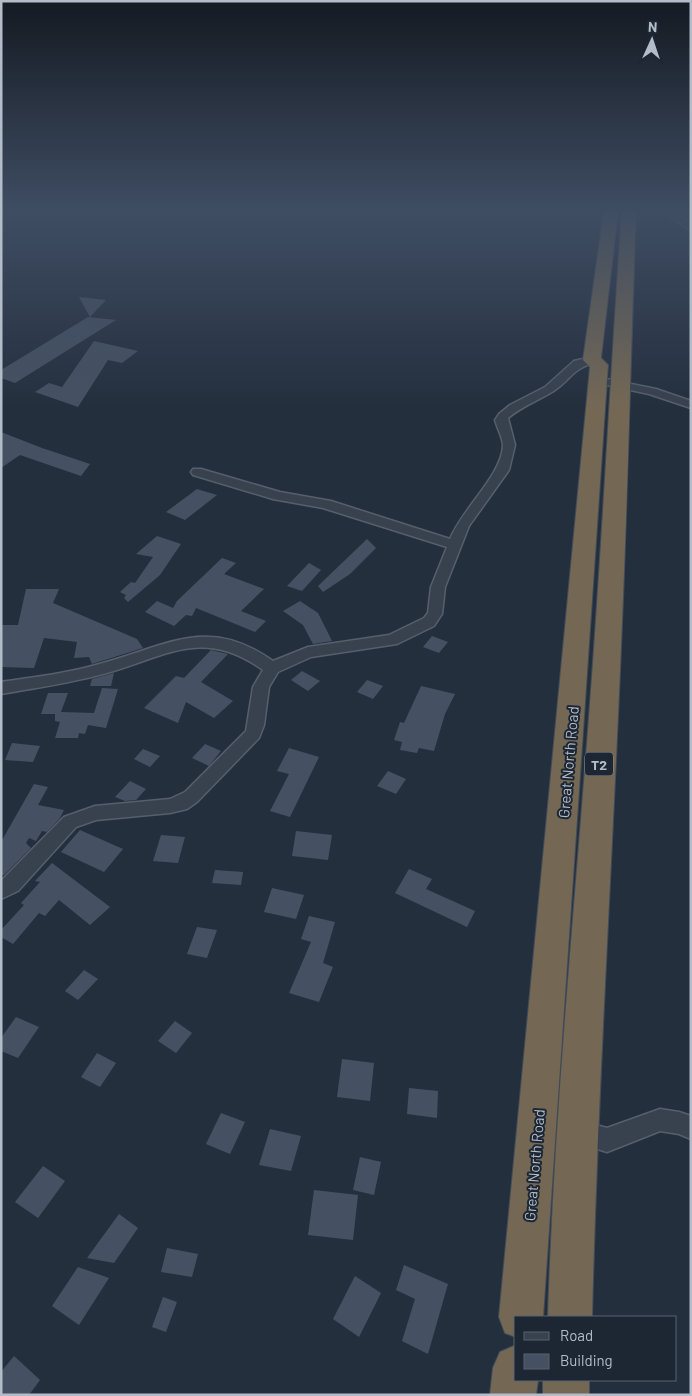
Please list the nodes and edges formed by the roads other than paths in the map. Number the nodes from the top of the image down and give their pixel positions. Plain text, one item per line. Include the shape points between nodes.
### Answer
1 (608, 276) edge
2 (619, 276) edge
3 (603, 374) junction
4 (691, 405) edge
5 (197, 472) dead end
6 (454, 545) junction
7 (272, 668) junction
8 (1, 688) edge
9 (1, 891) edge
10 (691, 1128) edge
11 (577, 1132) junction
12 (521, 1316) edge
13 (570, 1316) edge
14 (515, 1381) edge
15 (566, 1381) edge
16 (513, 1395) edge
17 (566, 1395) edge

1 - 3 highway, Great North Road / T2
2 - 3 highway, Great North Road / T2
3 - 4 street
3 - 6 street via 578,363 549,389 503,416 501,420 509,446 503,470 472,510
3 - 11 highway, Great North Road / T2 via 612,572
3 - 12 highway, Great North Road / T2
5 - 6 street via 278,496 326,504
6 - 7 street via 438,587 435,614 429,622 392,640 308,652
7 - 8 street via 244,650 206,641 59,680
7 - 9 street via 261,688 253,734 191,798 182,804 95,813 70,822 11,885
10 - 11 street via 660,1120 607,1140
11 - 13 highway, Great North Road / T2
14 - 16 highway
15 - 17 highway

